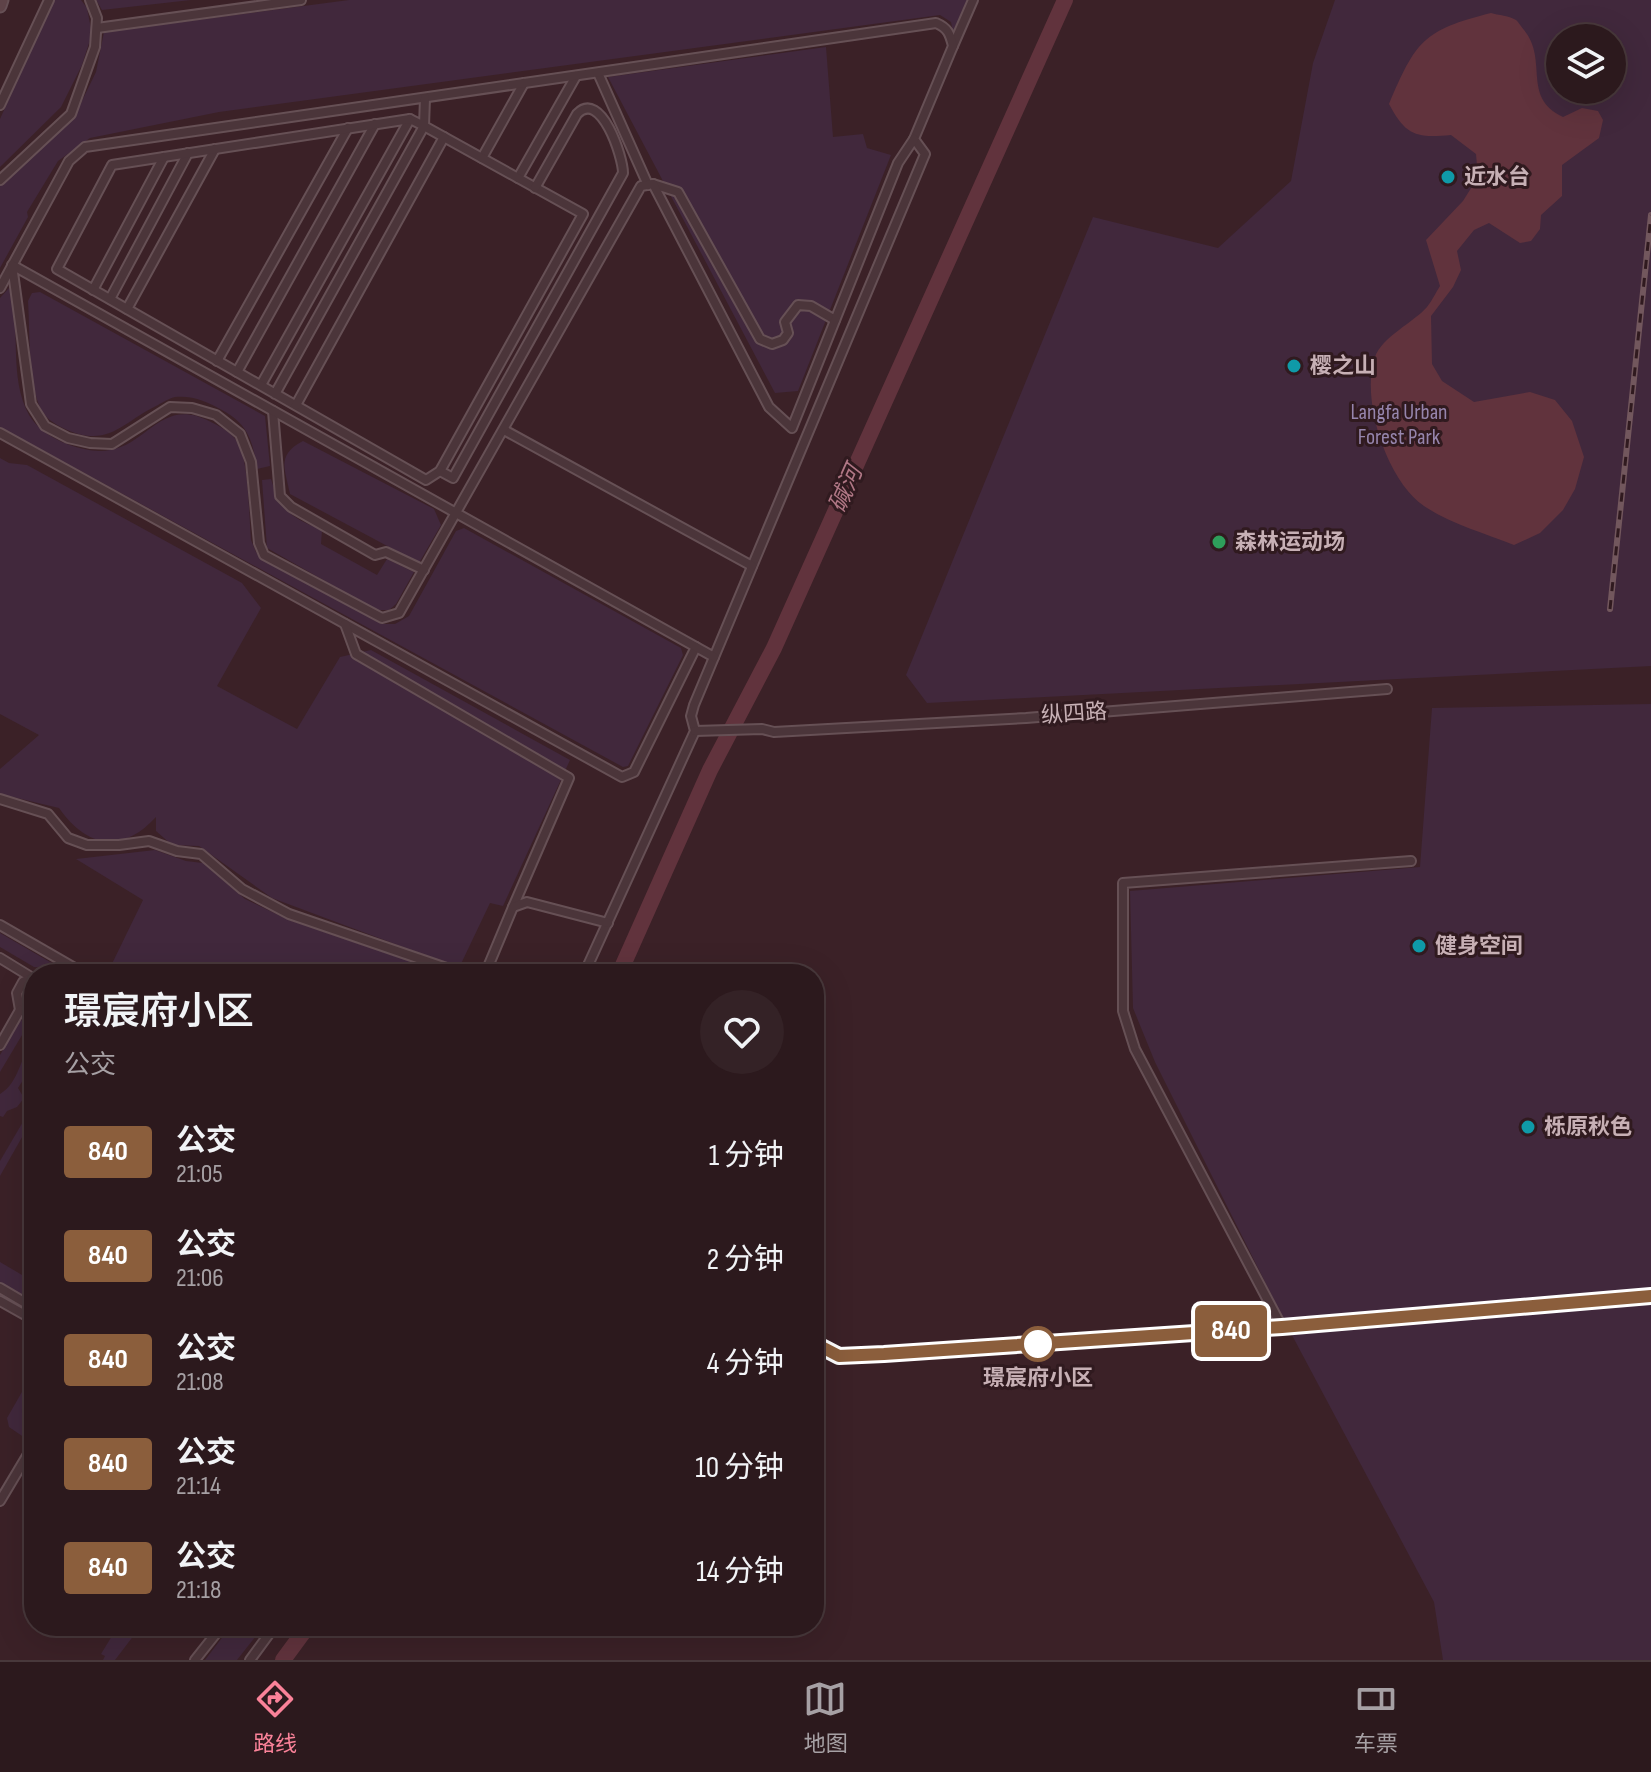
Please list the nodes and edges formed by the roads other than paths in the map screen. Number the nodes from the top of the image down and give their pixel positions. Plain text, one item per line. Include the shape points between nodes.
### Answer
1 (2, 0) edge
2 (49, 0) edge
3 (90, 0) edge
4 (301, 0) edge
5 (973, 0) edge
6 (0, 6) edge
7 (97, 28) junction
8 (953, 46) junction
9 (598, 73) junction
10 (576, 76) junction
11 (524, 83) junction
12 (425, 98) junction
13 (0, 105) edge
14 (410, 119) junction
15 (375, 124) junction
16 (424, 126) junction
17 (348, 128) junction
18 (444, 137) junction
19 (914, 139) junction
20 (215, 149) junction
21 (188, 153) junction
22 (164, 157) junction
23 (482, 158) junction
24 (518, 178) junction
25 (0, 180) edge
26 (650, 185) junction
27 (535, 188) junction
28 (12, 265) junction
29 (0, 288) edge
30 (93, 290) junction
31 (110, 299) junction
32 (127, 309) junction
33 (835, 320) junction
34 (217, 361) junction
35 (237, 372) junction
36 (261, 385) junction
37 (275, 394) junction
38 (296, 405) junction
39 (273, 411) junction
40 (504, 430) junction
41 (0, 433) edge
42 (440, 471) junction
43 (457, 513) junction
44 (752, 566) junction
45 (424, 570) junction
46 (345, 623) junction
47 (696, 647) junction
48 (714, 657) junction
49 (1387, 689) dead end
50 (695, 731) junction
51 (0, 799) edge
52 (1411, 861) dead end
53 (513, 907) junction
54 (608, 923) junction
55 (0, 925) edge
56 (0, 958) edge
57 (68, 964) edge
58 (435, 964) edge
59 (489, 964) edge
60 (589, 964) edge
61 (24, 972) edge
62 (24, 983) edge
63 (20, 1010) junction
64 (24, 1011) edge
65 (0, 1045) edge
66 (0, 1288) edge
67 (1651, 1296) edge
68 (0, 1301) edge
69 (24, 1302) edge
70 (24, 1314) edge
71 (1282, 1327) junction
72 (824, 1348) edge
73 (24, 1462) edge
74 (24, 1465) edge
75 (0, 1501) edge
76 (0, 1511) edge
77 (214, 1636) edge
78 (268, 1636) edge
79 (195, 1660) edge
80 (250, 1660) edge

1 - 6 street
2 - 13 street
3 - 7 street
4 - 7 street
5 - 8 street
7 - 25 street via 71,114
8 - 9 street via 950,33 936,23
8 - 19 street
9 - 10 street
9 - 26 street
10 - 11 street
10 - 24 street
11 - 12 street
11 - 23 street
12 - 16 street
12 - 28 street via 85,147 69,161
14 - 15 street
14 - 16 street
14 - 36 street
15 - 17 street
15 - 35 street
16 - 18 street
16 - 37 street
17 - 20 street
17 - 34 street
18 - 23 street
18 - 38 street
19 - 33 street via 898,163
19 - 44 street via 925,154
20 - 21 street
20 - 32 street
21 - 22 street
21 - 31 street
22 - 30 street
22 - 30 street via 112,165 57,269
23 - 24 street
24 - 27 street
26 - 33 street via 678,192 760,339 772,344 783,340 788,333 785,322 798,305
26 - 33 street via 769,407 792,428
26 - 40 street via 641,186
27 - 42 street via 583,214
27 - 42 street via 577,114 591,108 601,113 623,161 623,173 453,478
28 - 29 street
28 - 39 street
28 - 45 street via 31,404 45,426 68,438 112,444 170,407 216,415 240,434 251,462 264,555 382,618 399,613
30 - 31 street
31 - 32 street
32 - 34 street
34 - 35 street
35 - 36 street
36 - 37 street
37 - 38 street
38 - 42 street via 426,480
39 - 43 street
39 - 45 street via 280,496 375,555 386,552
40 - 43 street
40 - 44 street
41 - 46 street
43 - 45 street
43 - 47 street
44 - 48 street
46 - 47 street via 622,777 634,772
46 - 53 street via 356,654 569,778
47 - 48 street
48 - 50 street via 691,716
49 - 50 street, 纵四路 via 1026,718 774,732
50 - 54 street
51 - 58 street via 48,814 68,838 87,845 149,841 201,854 242,889 289,914
52 - 71 street via 1123,883 1123,1011 1135,1049
53 - 54 street via 527,902
53 - 59 street
54 - 60 street
55 - 57 street
56 - 61 street
62 - 63 street via 17,998
63 - 64 street
63 - 65 street
66 - 69 street
67 - 71 street
68 - 70 street
71 - 72 street via 839,1356
73 - 75 street
74 - 76 street
77 - 79 street
78 - 80 street

